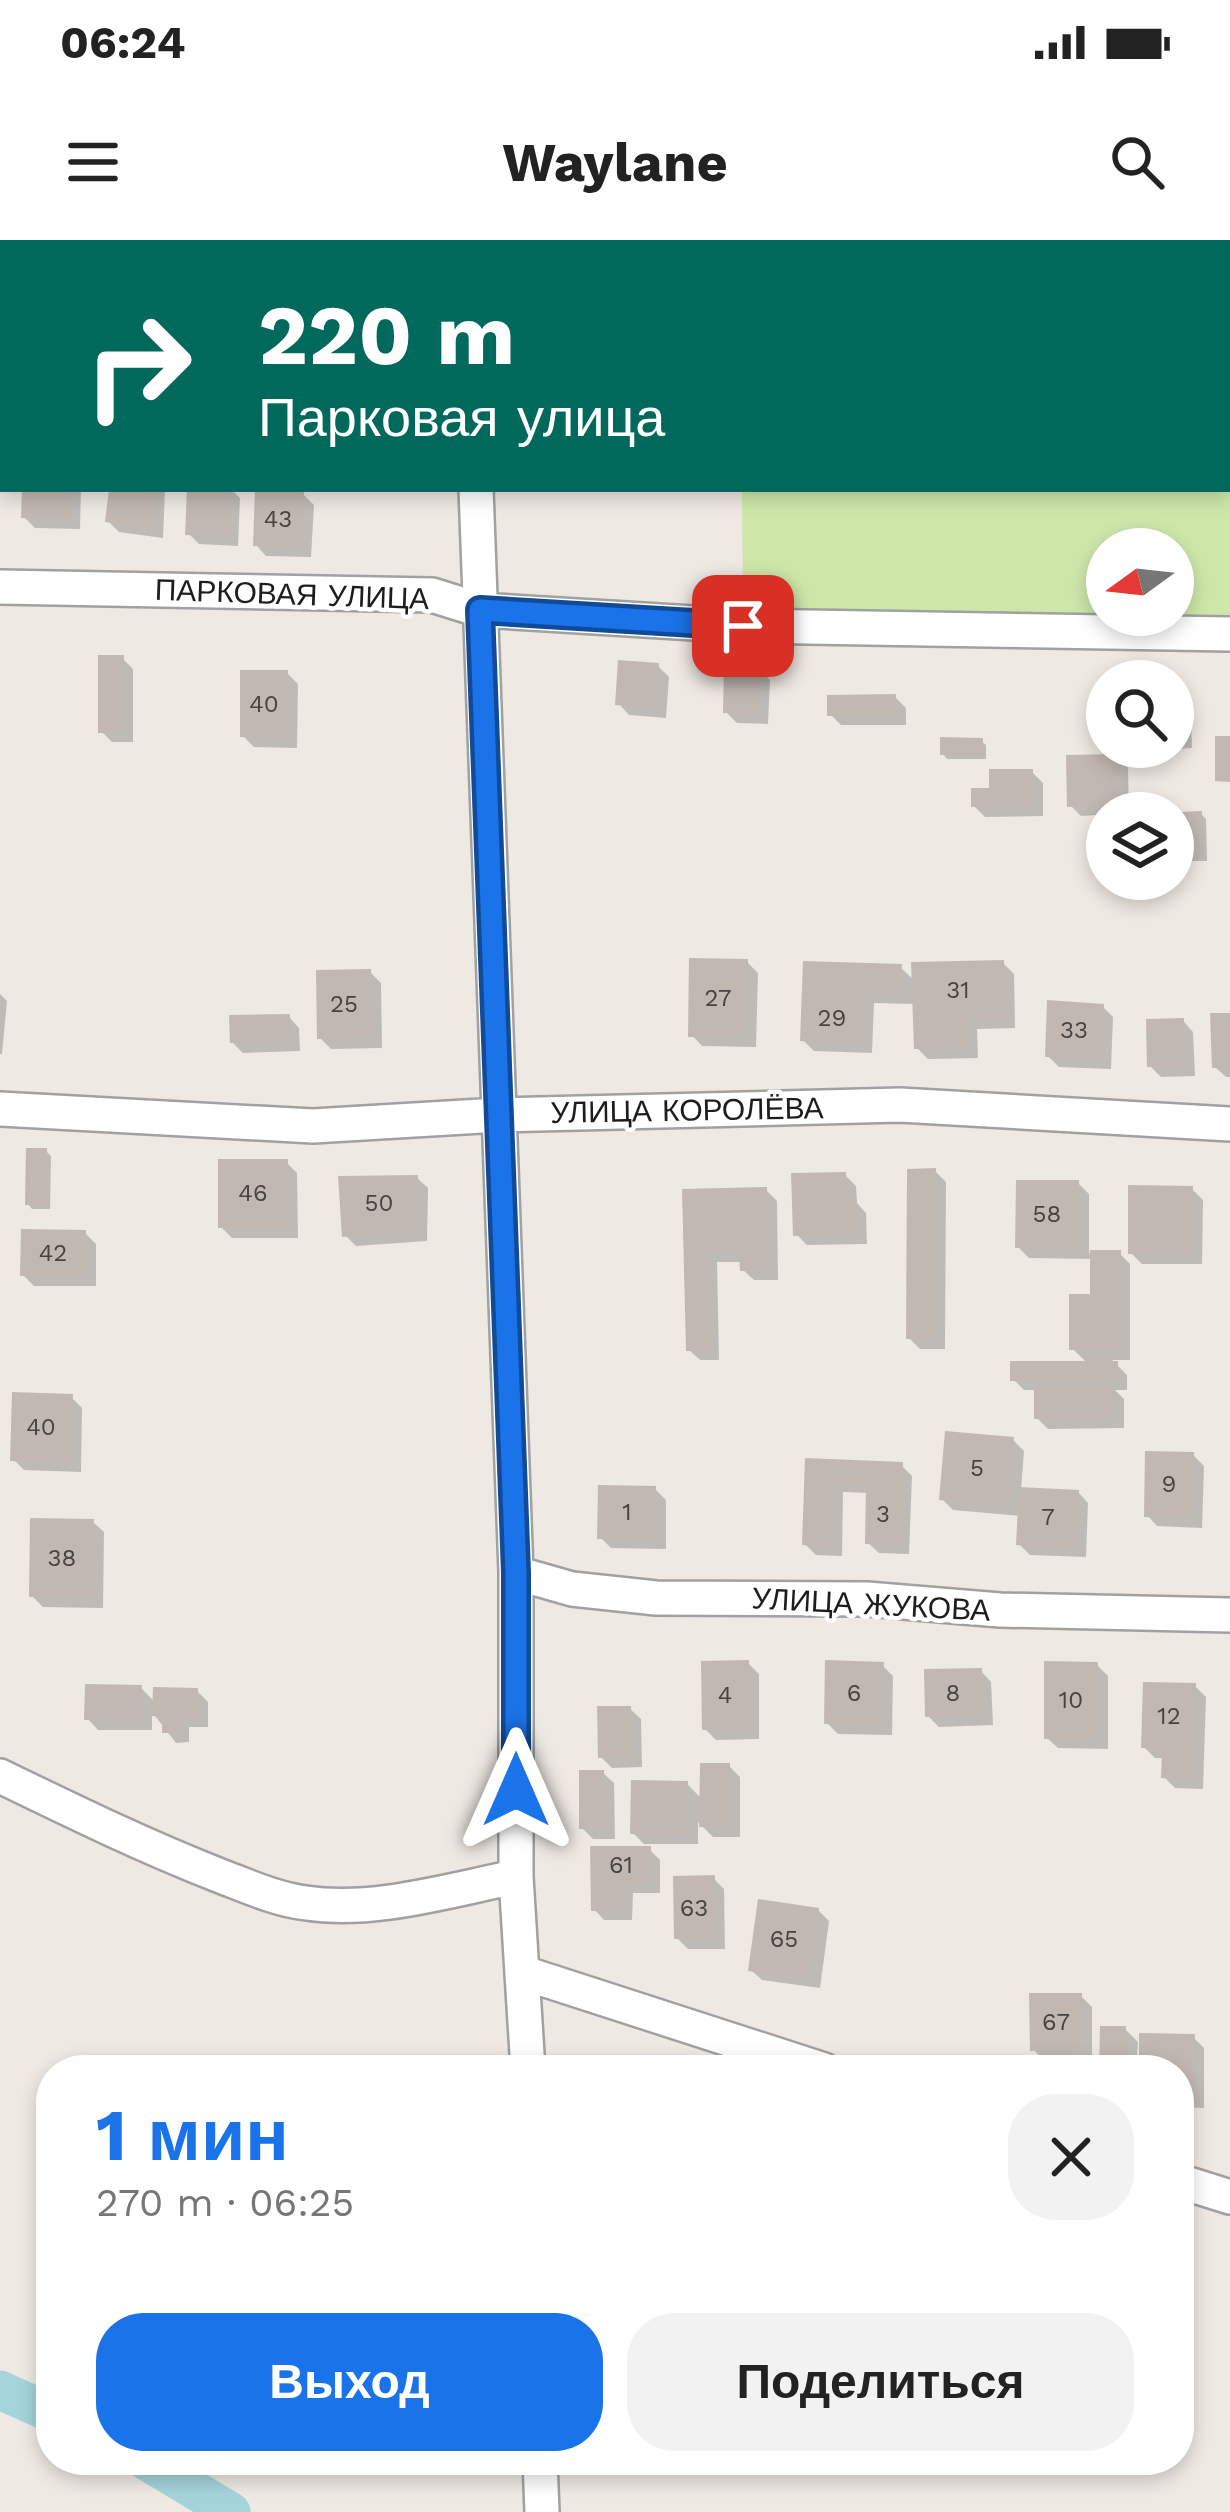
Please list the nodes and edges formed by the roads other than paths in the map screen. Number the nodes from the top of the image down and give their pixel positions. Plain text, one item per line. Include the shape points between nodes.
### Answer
1 (476, 492) edge
2 (0, 587) edge
3 (480, 610) junction
4 (1230, 634) edge
5 (0, 1109) edge
6 (498, 1115) junction
7 (1230, 1124) edge
8 (516, 1573) junction
9 (1230, 1615) edge
10 (0, 1776) edge
11 (516, 1877) junction
12 (524, 1973) junction
13 (527, 2055) edge
14 (778, 2055) edge
15 (1194, 2187) edge
16 (1230, 2198) edge
17 (541, 2475) edge
18 (542, 2512) edge

1 - 3 street
2 - 3 street, ПАРКОВАЯ УЛИЦА via 432,595
3 - 4 street, ПАРКОВАЯ УЛИЦА via 743,626
3 - 6 street
5 - 6 street, УЛИЦА КОРОЛЁВА via 314,1126
6 - 7 street, УЛИЦА КОРОЛЁВА via 900,1105
6 - 8 street
8 - 9 street, УЛИЦА ЖУКОВА via 656,1598
8 - 11 street
10 - 11 street via 148,1848 306,1904 407,1898
11 - 12 street
12 - 13 street
12 - 14 street
15 - 16 street
17 - 18 street

